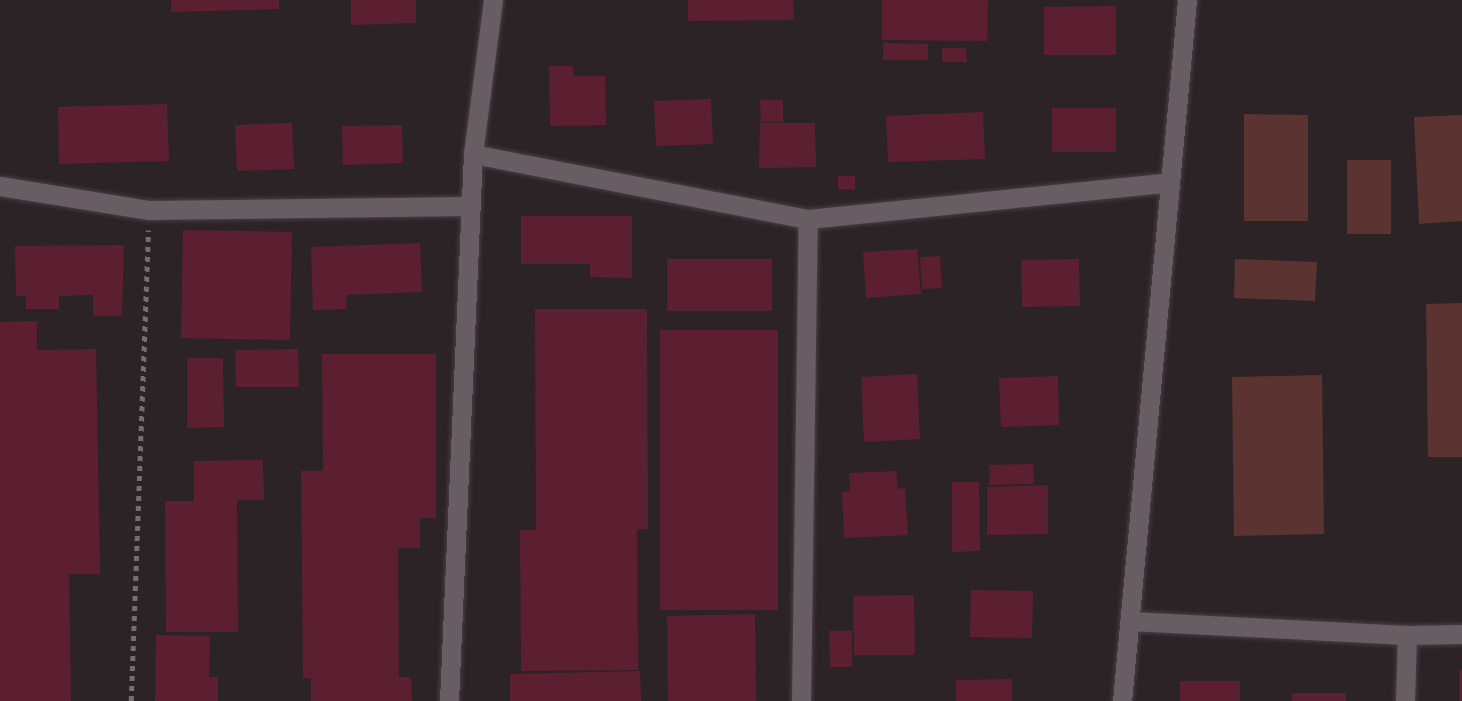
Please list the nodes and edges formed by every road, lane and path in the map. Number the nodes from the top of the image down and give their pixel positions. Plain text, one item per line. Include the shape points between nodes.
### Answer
1 (493, 0) edge
2 (1187, 0) edge
3 (473, 154) junction
4 (1170, 182) junction
5 (0, 186) edge
6 (470, 206) junction
7 (149, 210) junction
8 (808, 219) junction
9 (1130, 621) junction
10 (1462, 634) edge
11 (1407, 635) junction
12 (131, 701) edge
13 (449, 701) edge
14 (802, 701) edge
15 (1122, 701) edge
16 (1405, 701) edge

1 - 3 street
2 - 4 street
3 - 6 street
3 - 8 street
4 - 8 street
4 - 9 street
5 - 7 street
6 - 7 street
6 - 13 street
7 - 12 path
8 - 14 street
9 - 11 street
9 - 15 street
10 - 11 street
11 - 16 street

